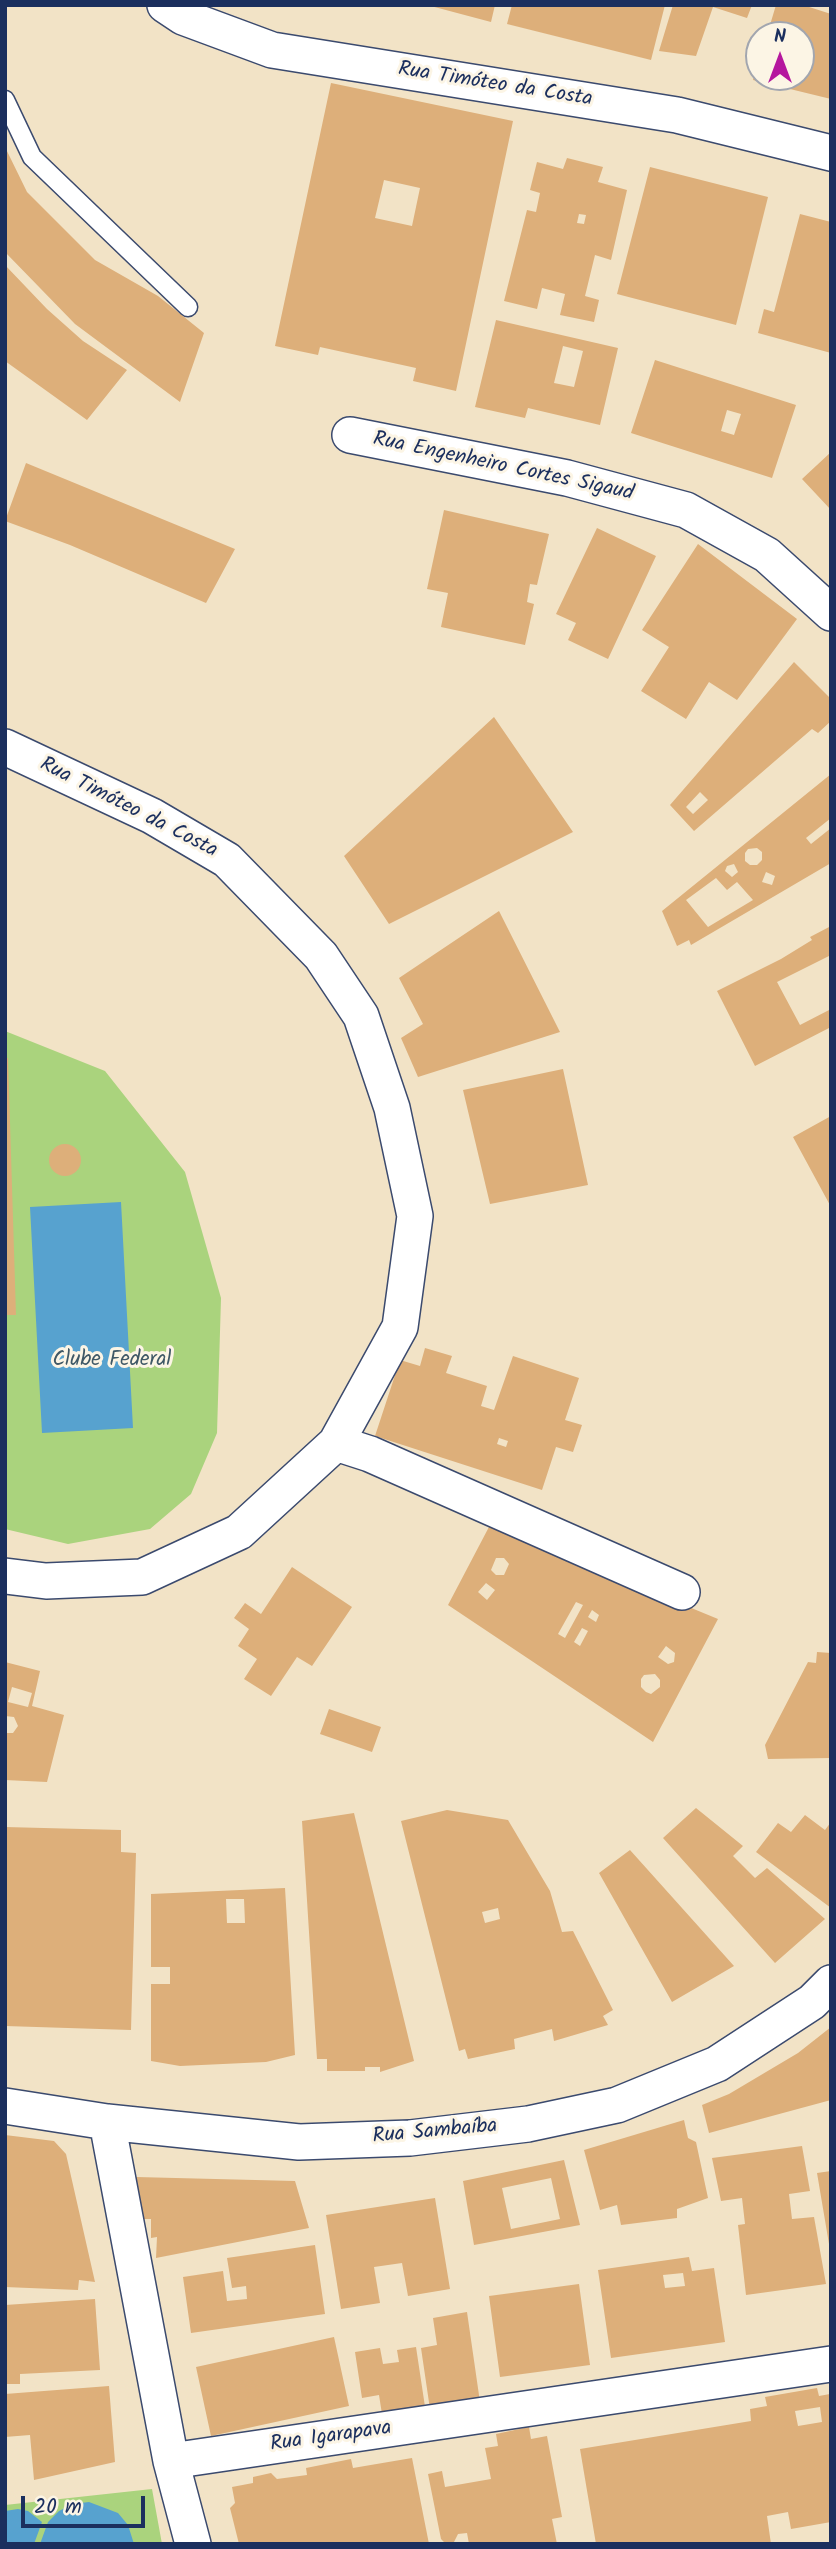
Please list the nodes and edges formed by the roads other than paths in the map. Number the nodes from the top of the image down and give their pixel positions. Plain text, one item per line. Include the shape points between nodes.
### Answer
1 (165, 5) edge
2 (5, 100) edge
3 (831, 153) edge
4 (188, 307) dead end
5 (350, 435) dead end
6 (831, 613) edge
7 (5, 747) edge
8 (336, 1443) junction
9 (5, 1576) edge
10 (682, 1592) dead end
11 (831, 1983) edge
12 (5, 2106) edge
13 (107, 2122) junction
14 (831, 2364) edge
15 (171, 2461) junction
16 (193, 2544) edge

1 - 3 street, Rua Timóteo da Costa via 184,18 271,50 677,115
2 - 4 lane via 32,157
5 - 6 street, Rua Engenheiro Cortes Sigaud via 567,478 686,510 767,555
7 - 8 street, Rua Timóteo da Costa via 152,816 227,860 321,956 361,1016 392,1108 415,1216 400,1327
8 - 9 street, Rua Timóteo da Costa via 239,1532 142,1577 46,1581
8 - 10 street
11 - 13 street, Rua Sambaíba via 812,2002 717,2064 617,2105 528,2124 410,2138 299,2142
12 - 13 street, Rua Sambaíba
13 - 15 street
14 - 15 street, Rua Igarapava
15 - 16 street

